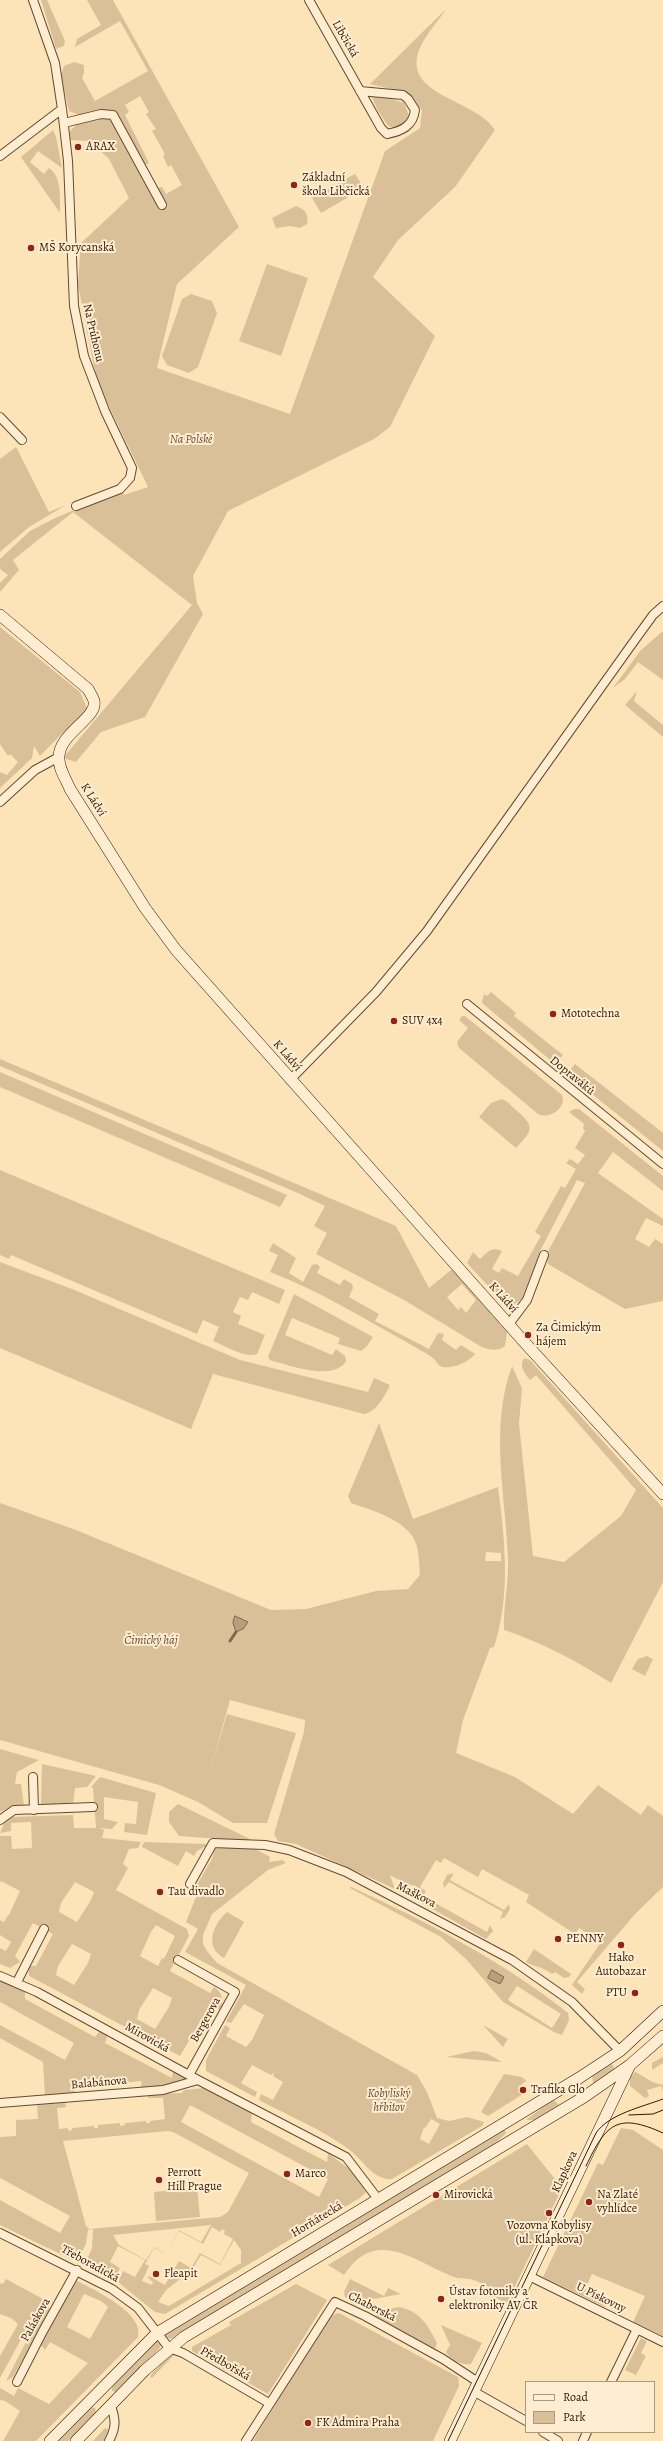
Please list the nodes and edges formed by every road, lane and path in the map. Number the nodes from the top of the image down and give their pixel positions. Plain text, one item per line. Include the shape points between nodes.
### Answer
1 (33, 0) edge
2 (309, 0) edge
3 (360, 91) junction
4 (62, 109) junction
5 (64, 122) junction
6 (0, 156) edge
7 (162, 205) dead end
8 (0, 417) edge
9 (22, 440) dead end
10 (76, 506) dead end
11 (663, 606) edge
12 (0, 615) edge
13 (58, 757) junction
14 (0, 802) edge
15 (467, 1004) dead end
16 (290, 1080) junction
17 (663, 1164) edge
18 (544, 1255) dead end
19 (509, 1324) junction
20 (663, 1494) edge
21 (33, 1777) dead end
22 (93, 1807) dead end
23 (34, 1810) junction
24 (0, 1820) edge
25 (190, 1884) dead end
26 (44, 1929) dead end
27 (178, 1960) dead end
28 (0, 1976) edge
29 (17, 1982) junction
30 (663, 2011) edge
31 (663, 2036) edge
32 (620, 2051) junction
33 (630, 2065) junction
34 (189, 2075) junction
35 (198, 2080) junction
36 (0, 2103) edge
37 (378, 2199) junction
38 (0, 2233) edge
39 (78, 2270) junction
40 (529, 2276) junction
41 (637, 2329) junction
42 (157, 2333) junction
43 (663, 2342) edge
44 (169, 2348) junction
45 (611, 2381) edge
46 (17, 2382) dead end
47 (476, 2387) junction
48 (97, 2393) junction
49 (269, 2403) junction
50 (110, 2406) junction
51 (525, 2420) edge
52 (545, 2433) edge
53 (50, 2441) edge
54 (76, 2441) edge
55 (110, 2441) edge
56 (246, 2441) edge
57 (450, 2441) edge
58 (558, 2441) edge

1 - 4 street, Na Průhonu via 55,63
2 - 3 street, Libčická
3 - 3 street, Libčická via 387,134 400,131 412,122 415,110 408,98
4 - 5 street, Na Průhonu
4 - 6 street
5 - 7 street via 101,114 113,115
5 - 10 street, Na Průhonu via 74,306 84,356 132,472 120,489
8 - 9 street
11 - 16 street via 637,637 427,931 376,992
12 - 13 street via 88,689 94,701 93,711 64,739
13 - 14 street via 35,770
13 - 16 street, K Ládví via 70,789 145,908 176,950
15 - 17 street, Dopraváků
16 - 19 street, K Ládví
18 - 19 street via 527,1300
19 - 20 street, K Ládví
21 - 23 street
22 - 23 street
23 - 24 street via 14,1810
25 - 32 street, Maškova via 213,1843 265,1845 310,1858 346,1872 512,1960 572,2002
26 - 29 street
27 - 34 street, Bergerova via 235,1992
28 - 29 street, Mirovická
29 - 34 street, Mirovická
30 - 32 street, Horňátecká
31 - 33 street
32 - 33 street
32 - 37 street, Horňátecká
33 - 40 street, Klapkova
33 - 44 street via 584,2097
34 - 35 street, Mirovická
35 - 36 street, Balabánova via 163,2090
35 - 37 street, Mirovická via 346,2157
37 - 42 street, Horňátecká
38 - 39 street, Třeboradická
39 - 42 street, Třeboradická via 112,2288 138,2308
39 - 46 street, Paláskova
40 - 41 street, U Pískovny
40 - 47 street, Klapkova
41 - 43 street, U Pískovny
41 - 45 street
42 - 44 street, Třeboradická
42 - 48 street, Horňátecká
44 - 49 street, Předbořská
44 - 50 street
47 - 49 street, Chaberská via 430,2352 335,2302
47 - 51 street
47 - 57 street, Klapkova
48 - 50 street
48 - 53 street, Horňátecká
49 - 56 street, Chaberská
50 - 54 street
50 - 55 street via 115,2417 115,2429
52 - 58 street

